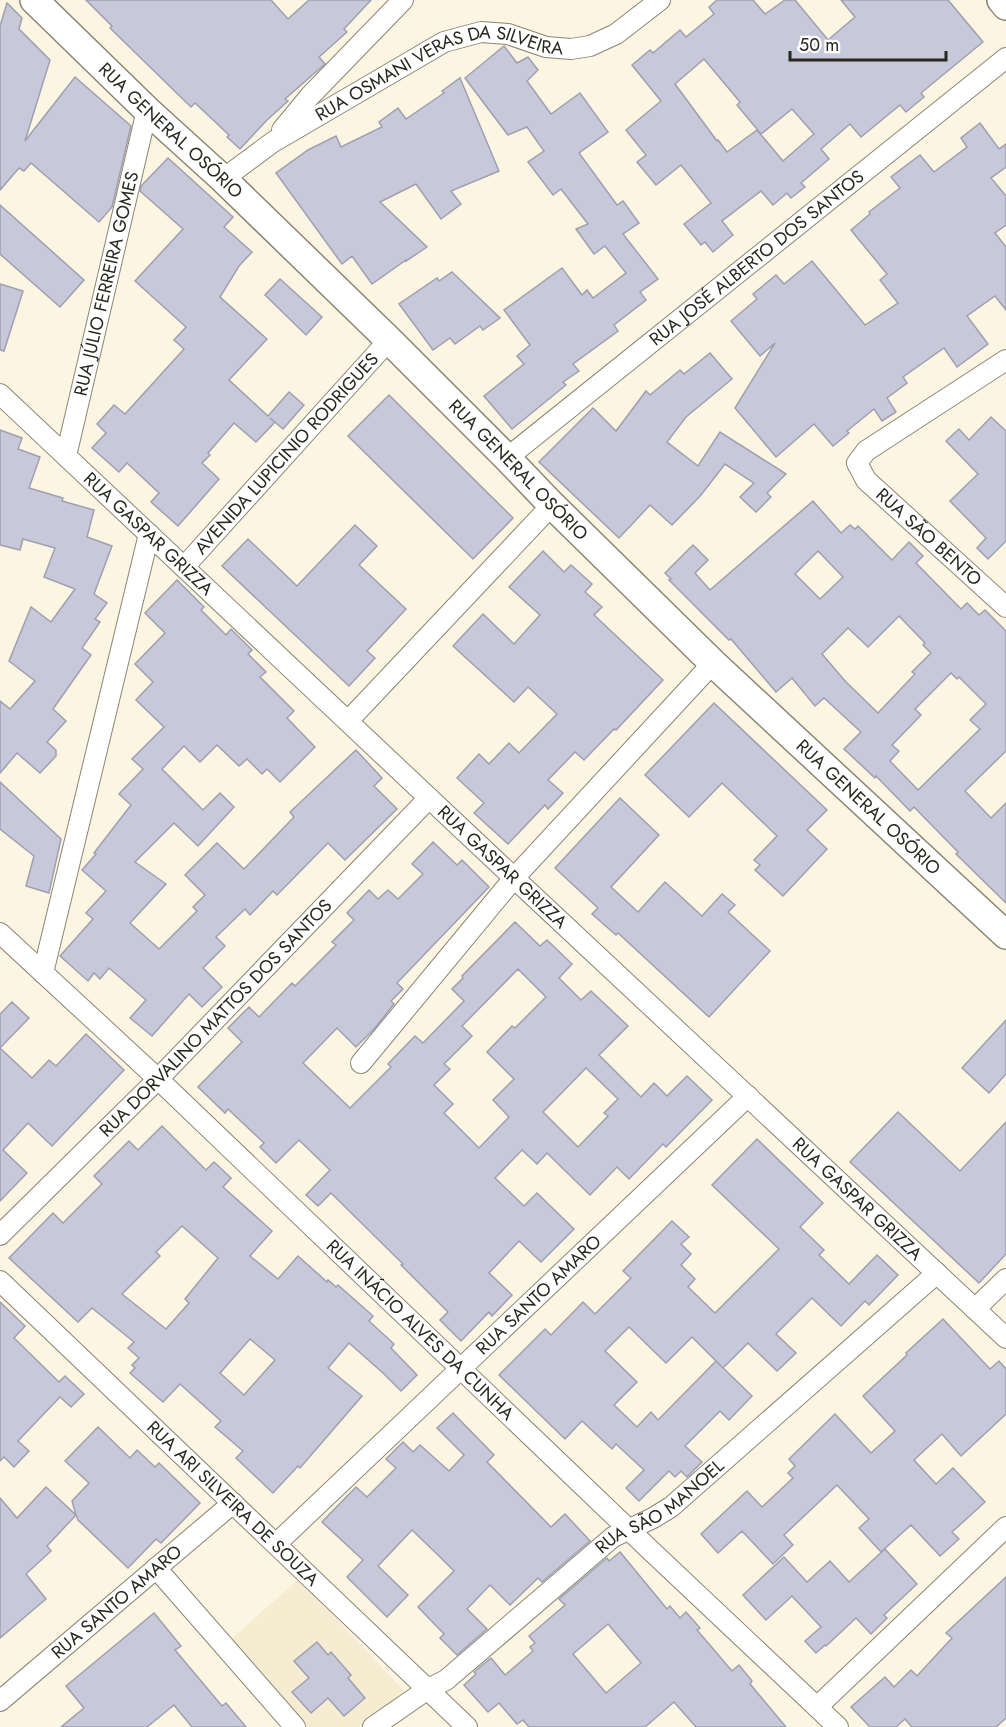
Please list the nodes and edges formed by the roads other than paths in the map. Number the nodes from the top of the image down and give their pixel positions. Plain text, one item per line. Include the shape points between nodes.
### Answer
1 (34, 0) edge
2 (403, 0) edge
3 (660, 0) edge
4 (1001, 0) edge
5 (1006, 6) edge
6 (1006, 58) edge
7 (147, 110) junction
8 (273, 142) junction
9 (223, 179) junction
10 (389, 340) junction
11 (1006, 360) edge
12 (0, 394) edge
13 (66, 456) junction
14 (507, 458) junction
15 (552, 505) junction
16 (149, 534) junction
17 (184, 567) junction
18 (1003, 597) edge
19 (713, 663) junction
20 (348, 721) junction
21 (429, 798) junction
22 (514, 878) junction
23 (0, 933) edge
24 (1006, 935) edge
25 (43, 973) junction
26 (361, 1064) dead end
27 (158, 1078) junction
28 (748, 1096) junction
29 (0, 1235) edge
30 (937, 1273) junction
31 (1006, 1279) edge
32 (0, 1281) edge
33 (975, 1309) junction
34 (1006, 1338) edge
35 (462, 1368) junction
36 (233, 1503) junction
37 (1006, 1527) edge
38 (629, 1529) junction
39 (276, 1544) junction
40 (156, 1568) junction
41 (428, 1689) junction
42 (0, 1701) edge
43 (817, 1707) junction
44 (295, 1727) edge
45 (373, 1727) edge
46 (467, 1727) edge
47 (838, 1727) edge

1 - 7 street, RUA GENERAL OSÓRIO
2 - 8 street via 310,96
3 - 8 street, RUA OSMANI VERAS DA SILVEIRA via 616,33 590,46 546,47 508,34 481,32 444,42
4 - 5 street
6 - 14 street, RUA JOSÉ ALBERTO DOS SANTOS
7 - 9 street, RUA GENERAL OSÓRIO
7 - 13 street, RUA JÚLIO FERREIRA GOMES
8 - 9 street, RUA OSMANI VERAS DA SILVEIRA
9 - 10 street, RUA GENERAL OSÓRIO
10 - 14 street, RUA GENERAL OSÓRIO
10 - 17 street, AVENIDA LUPICINIO RODRIGUES
11 - 18 street, RUA SÃO BENTO via 866,451 858,463 866,480
12 - 13 street, RUA GASPAR GRIZZA
13 - 16 street, RUA GASPAR GRIZZA
14 - 15 street, RUA GENERAL OSÓRIO
15 - 19 street, RUA GENERAL OSÓRIO
15 - 20 street
16 - 17 street, RUA GASPAR GRIZZA
16 - 25 street
17 - 20 street, RUA GASPAR GRIZZA
19 - 22 street
19 - 24 street, RUA GENERAL OSÓRIO
20 - 21 street, RUA GASPAR GRIZZA
21 - 22 street, RUA GASPAR GRIZZA
21 - 27 street, RUA DORVALINO MATTOS DOS SANTOS
22 - 26 street
22 - 28 street, RUA GASPAR GRIZZA
23 - 25 street, RUA INÁCIO ALVES DA CUNHA
25 - 27 street, RUA INÁCIO ALVES DA CUNHA
27 - 29 street, RUA DORVALINO MATTOS DOS SANTOS
27 - 35 street, RUA INÁCIO ALVES DA CUNHA
28 - 30 street, RUA GASPAR GRIZZA
28 - 35 street, RUA SANTO AMARO
30 - 33 street, RUA GASPAR GRIZZA
30 - 38 street, RUA SÃO MANOEL via 671,1506
31 - 33 street
32 - 36 street, RUA ARI SILVEIRA DE SOUZA
33 - 34 street, RUA GASPAR GRIZZA
35 - 38 street, RUA INÁCIO ALVES DA CUNHA
35 - 39 street, RUA SANTO AMARO
36 - 39 street, RUA ARI SILVEIRA DE SOUZA
36 - 40 street, RUA SANTO AMARO
37 - 43 street
38 - 41 street, RUA SÃO MANOEL via 612,1537 446,1680
38 - 43 street, RUA INÁCIO ALVES DA CUNHA
39 - 41 street, RUA ARI SILVEIRA DE SOUZA
40 - 42 street, RUA SANTO AMARO
40 - 44 street
41 - 45 street, RUA SÃO MANOEL
41 - 46 street, RUA ARI SILVEIRA DE SOUZA
43 - 47 street, RUA INÁCIO ALVES DA CUNHA

